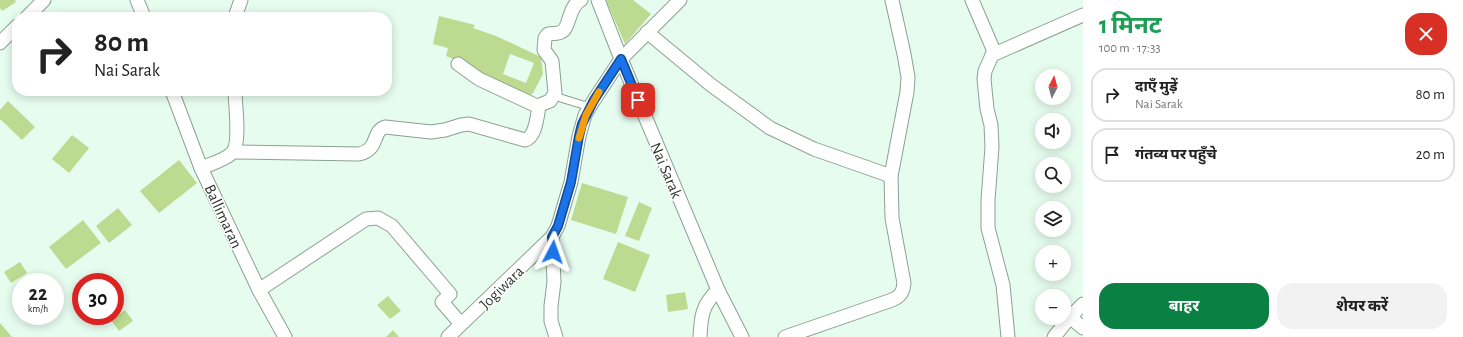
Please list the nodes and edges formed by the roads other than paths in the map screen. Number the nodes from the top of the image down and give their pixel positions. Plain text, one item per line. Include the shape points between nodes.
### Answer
1 (44, 0) edge
2 (137, 0) edge
3 (241, 0) edge
4 (581, 0) edge
5 (598, 0) edge
6 (680, 0) edge
7 (892, 0) edge
8 (972, 0) edge
9 (32, 12) edge
10 (142, 12) edge
11 (237, 12) edge
12 (1083, 16) edge
13 (12, 31) edge
14 (647, 32) junction
15 (0, 43) edge
16 (992, 55) junction
17 (621, 59) junction
18 (458, 64) dead end
19 (174, 96) edge
20 (235, 96) edge
21 (554, 96) junction
22 (539, 107) junction
23 (590, 108) junction
24 (233, 152) junction
25 (201, 168) junction
26 (892, 176) junction
27 (552, 237) junction
28 (259, 290) junction
29 (718, 290) junction
30 (1083, 304) edge
31 (1071, 316) edge
32 (1071, 318) edge
33 (461, 324) junction
34 (1064, 325) edge
35 (1083, 328) edge
36 (285, 337) edge
37 (448, 337) edge
38 (556, 337) edge
39 (700, 337) edge
40 (742, 337) edge
41 (785, 337) edge
42 (1008, 337) edge
43 (1054, 337) edge

1 - 9 street
2 - 10 street
3 - 11 street
4 - 21 street via 573,6 564,30 548,34 545,38 544,50 552,61
5 - 17 street, Nai Sarak
6 - 14 street, Jogiwara
7 - 26 street via 908,77 908,92
8 - 16 street via 993,49
12 - 16 street
13 - 15 street
14 - 17 street, Jogiwara
14 - 26 street via 711,85 770,128 814,149
16 - 42 street via 984,79 992,147 988,228 1003,285
17 - 23 street, Jogiwara
17 - 29 street, Nai Sarak
18 - 22 street via 479,79
19 - 25 street, Ballimaran
20 - 24 street via 236,145
21 - 22 street
21 - 23 lane
22 - 24 street via 531,137 525,140 469,124 431,132 385,127 380,129 370,150 359,154
23 - 27 street, Jogiwara via 579,136 571,182 558,226
24 - 25 street
25 - 28 street, Ballimaran
26 - 41 street via 892,218 904,283 902,293 892,300
27 - 33 street, Jogiwara
27 - 38 street via 554,282 551,321
28 - 33 street via 366,219 378,218 392,226 450,294 442,302
28 - 36 street, Ballimaran
29 - 39 street via 705,306
29 - 40 street, Nai Sarak
30 - 31 street
32 - 35 street
33 - 37 street, Jogiwara
34 - 43 street

